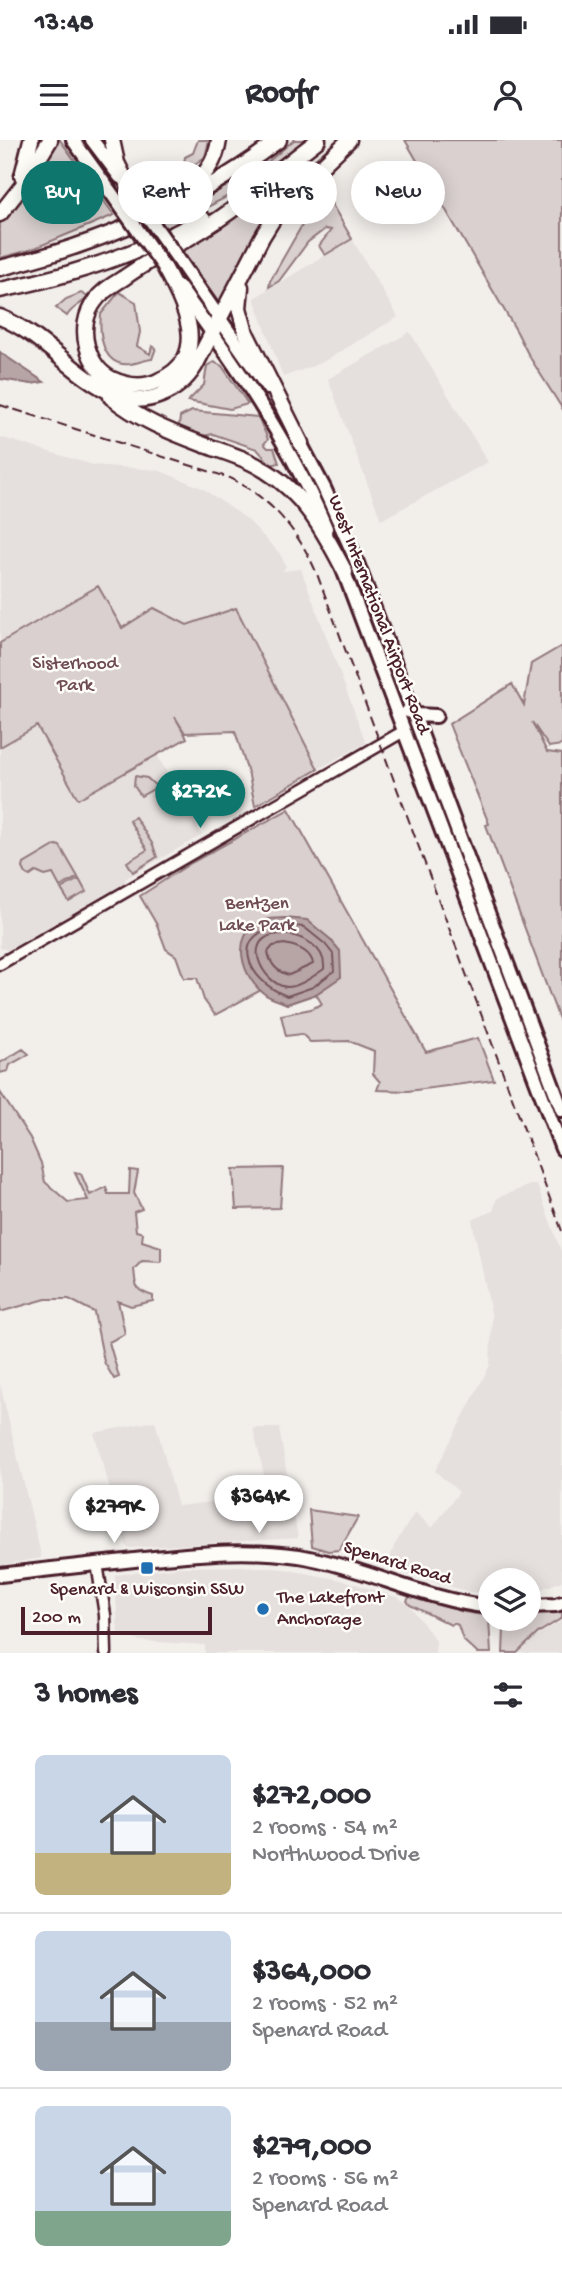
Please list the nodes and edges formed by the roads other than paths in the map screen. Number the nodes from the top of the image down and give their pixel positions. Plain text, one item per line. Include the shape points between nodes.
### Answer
1 (31, 140) edge
2 (50, 140) edge
3 (73, 140) edge
4 (92, 140) edge
5 (112, 140) edge
6 (219, 140) edge
7 (279, 140) edge
8 (318, 140) edge
9 (349, 140) edge
10 (213, 161) edge
11 (292, 161) edge
12 (118, 165) edge
13 (118, 175) edge
14 (213, 183) edge
15 (227, 205) edge
16 (0, 212) edge
17 (227, 215) edge
18 (130, 224) edge
19 (153, 224) edge
20 (164, 267) junction
21 (247, 267) junction
22 (0, 268) edge
23 (0, 289) edge
24 (0, 317) edge
25 (220, 317) junction
26 (213, 333) junction
27 (83, 374) junction
28 (301, 443) junction
29 (345, 572) junction
30 (401, 682) junction
31 (388, 691) junction
32 (413, 714) junction
33 (404, 731) junction
34 (0, 964) edge
35 (562, 1110) edge
36 (562, 1149) edge
37 (97, 1563) junction
38 (0, 1575) edge
39 (562, 1593) edge
40 (541, 1602) edge
41 (562, 1603) edge
42 (478, 1605) edge
43 (541, 1605) edge
44 (106, 1653) edge

1 - 16 highway via 22,176
2 - 16 highway
3 - 20 main road, West International Airport Road, bridge
4 - 13 main road, West International Airport Road
5 - 12 highway
6 - 10 highway
7 - 14 highway
8 - 11 highway
9 - 21 highway via 289,198
15 - 23 highway via 136,251 64,275
17 - 20 highway via 103,291 95,301 85,325 88,351 108,377 142,386 159,382 174,372 188,349 187,313
18 - 22 highway via 80,245
19 - 25 main road, West International Airport Road, bridge
20 - 26 main road, West International Airport Road
21 - 25 highway
21 - 28 highway via 239,298 242,323
24 - 27 highway via 33,335
25 - 26 highway
25 - 28 main road, West International Airport Road
26 - 27 highway via 185,380 155,397 125,398
26 - 29 main road, West International Airport Road via 278,433
27 - 29 highway via 137,415 243,459 278,479 314,518
28 - 30 main road, West International Airport Road via 344,532
29 - 31 main road, West International Airport Road
30 - 32 main road, West International Airport Road
30 - 32 main road via 415,704 436,716
31 - 32 main road
31 - 33 main road, West International Airport Road
32 - 35 main road, West International Airport Road
33 - 34 street
33 - 36 main road, West International Airport Road
37 - 38 main road, Spenard Road
37 - 42 main road, Spenard Road via 233,1550 267,1552
37 - 44 street
39 - 40 main road
41 - 43 main road

